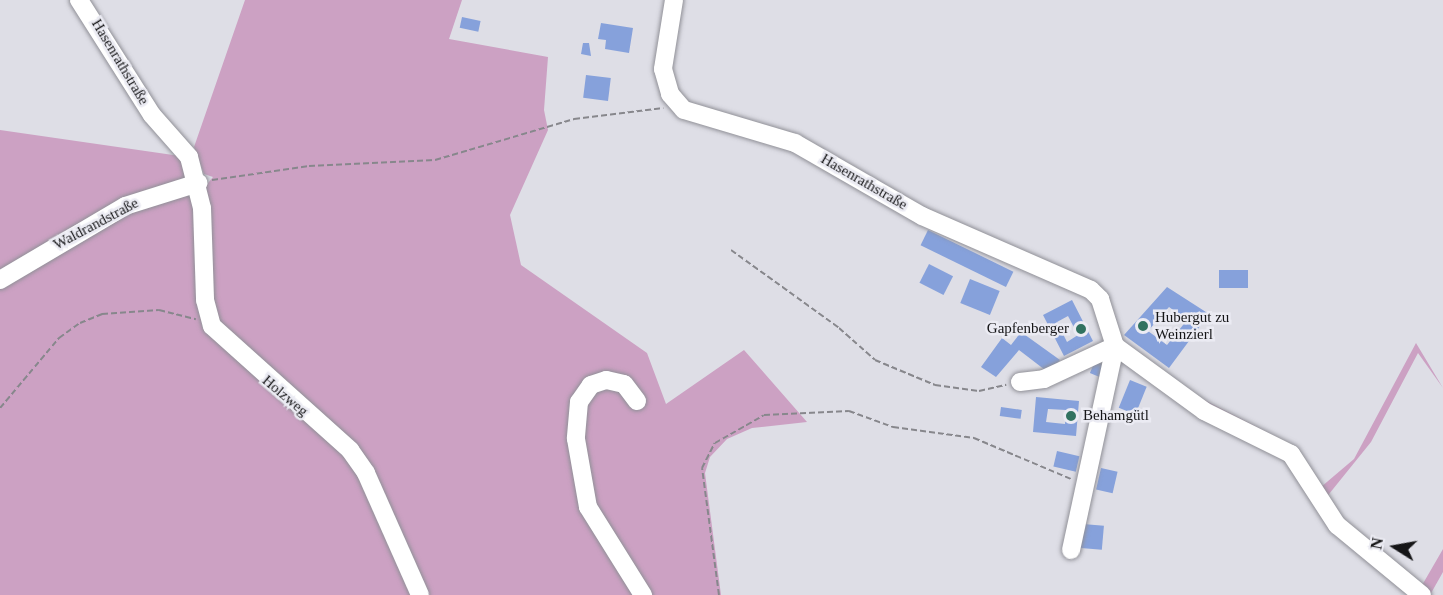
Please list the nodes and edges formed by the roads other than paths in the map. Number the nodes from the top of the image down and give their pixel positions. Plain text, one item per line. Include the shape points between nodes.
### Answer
1 (79, 0) edge
2 (674, 0) edge
3 (198, 183) junction
4 (0, 280) edge
5 (1115, 346) junction
6 (1020, 382) road end
7 (637, 401) dead end
8 (1071, 549) dead end
9 (420, 595) edge
10 (643, 595) edge
11 (1422, 595) edge

1 - 3 street, Hasenrathstraße via 152,115 176,137
2 - 5 street, Hasenrathstraße via 663,69 670,94 684,110 795,143 922,216 1091,291 1100,299
3 - 4 street, Waldrandstraße via 125,206
3 - 9 street, Holzweg via 205,230 205,300 212,326 350,450 366,473
5 - 6 street via 1052,376
5 - 8 street, Hasenrathstraße via 1098,433 1083,475
5 - 11 street via 1204,411 1291,454 1336,525
7 - 10 street via 624,384 606,380 591,385 579,402 576,439 579,482 588,507

